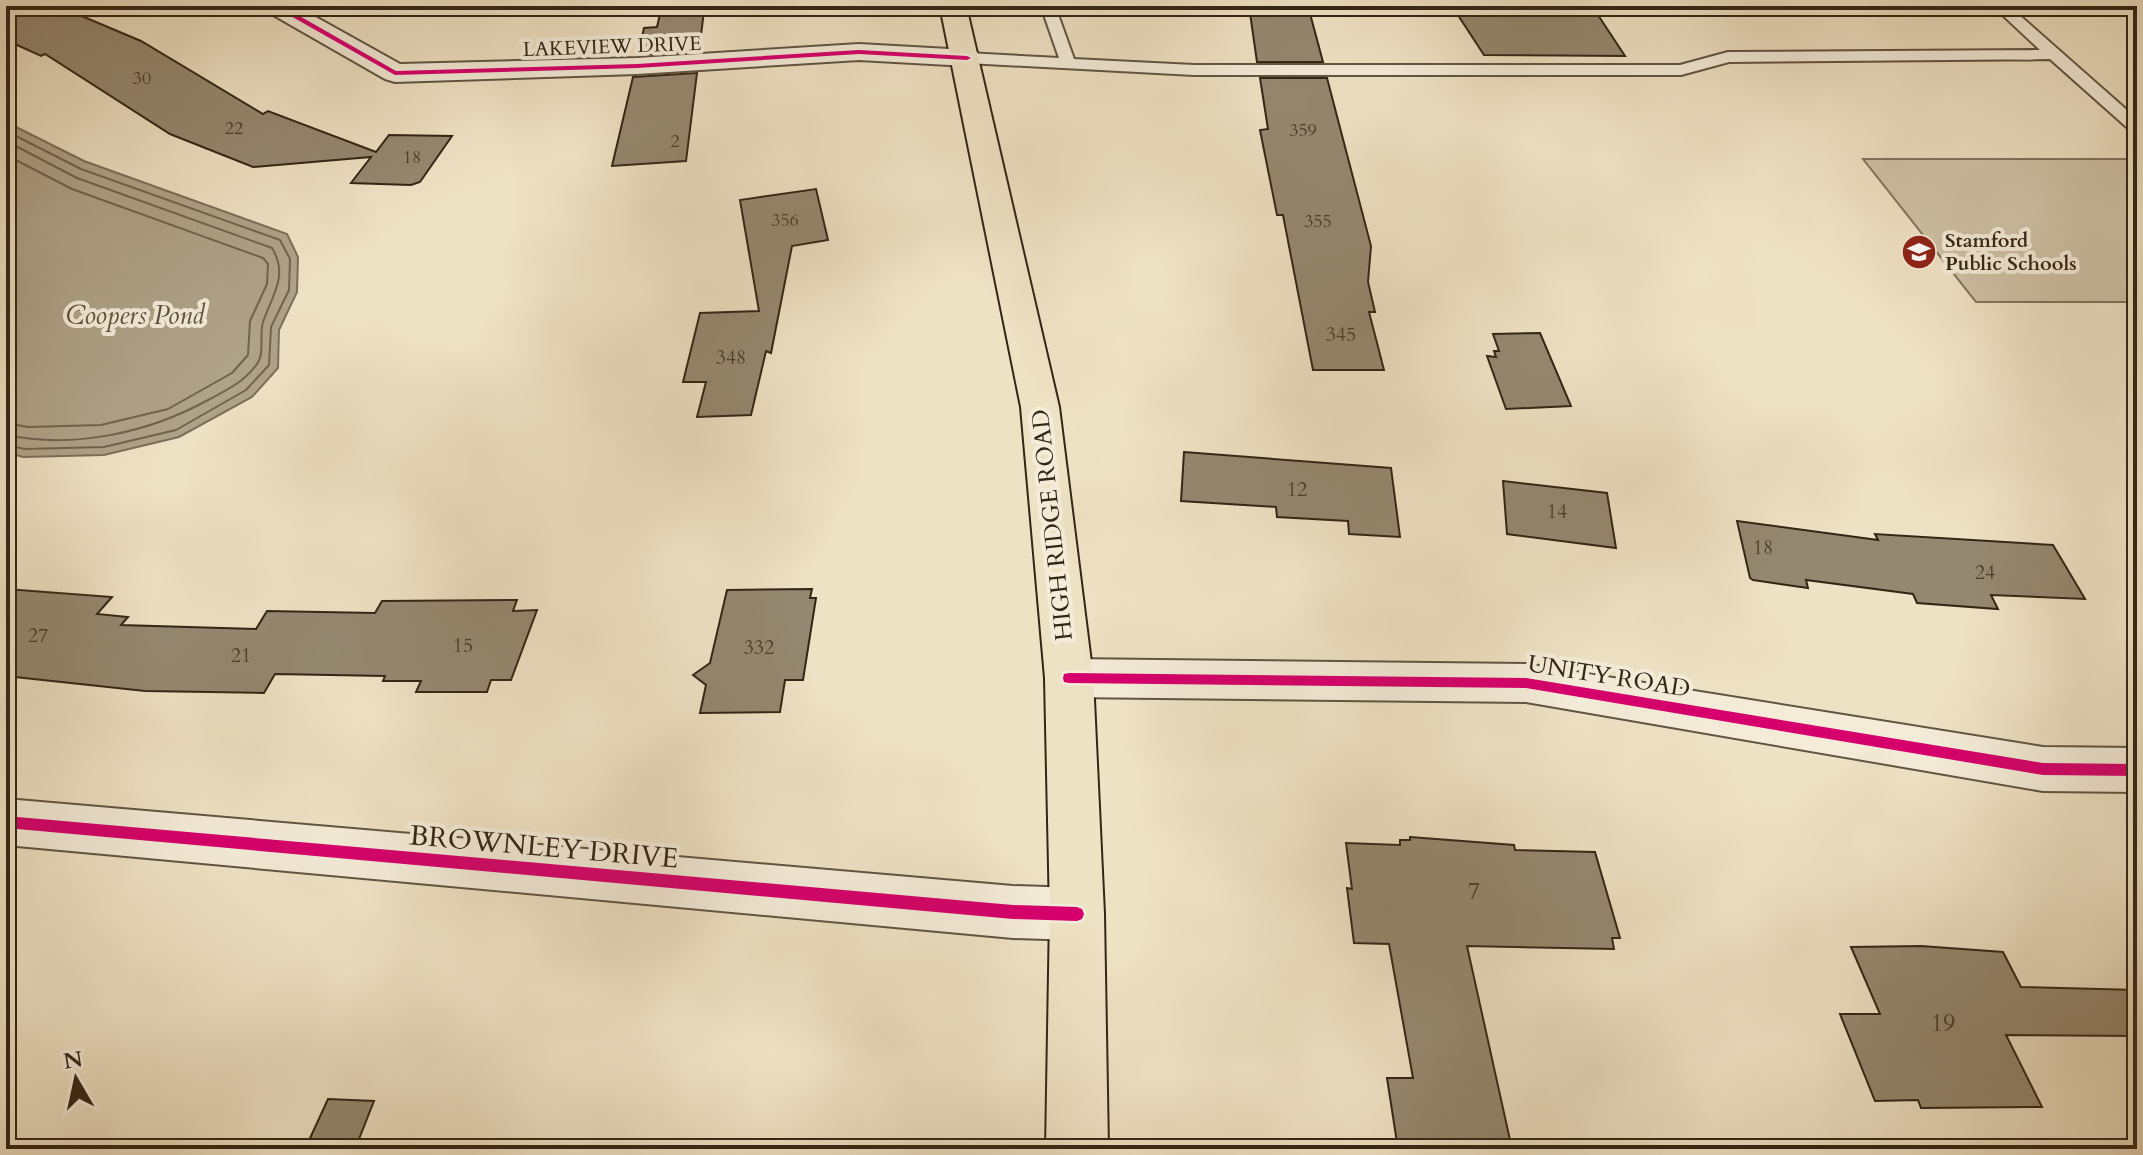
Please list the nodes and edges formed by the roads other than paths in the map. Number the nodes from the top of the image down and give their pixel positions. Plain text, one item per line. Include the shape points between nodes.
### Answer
1 (277, 6) edge
2 (953, 6) edge
3 (1048, 6) edge
4 (2000, 6) edge
5 (2053, 54) junction
6 (967, 58) junction
7 (1068, 63) junction
8 (2137, 128) edge
9 (1069, 678) junction
10 (2137, 770) edge
11 (6, 822) edge
12 (1077, 914) junction
13 (1077, 1149) edge

1 - 6 street, LAKEVIEW DRIVE via 395,73 859,52
2 - 6 main road, HIGH RIDGE ROAD
3 - 7 lane
4 - 5 lane
5 - 7 lane via 1728,57 1681,70 1194,70
5 - 8 lane
6 - 7 lane
6 - 9 main road, HIGH RIDGE ROAD via 1040,407
9 - 10 street, UNITY ROAD via 1526,683 2043,769
9 - 12 main road, HIGH RIDGE ROAD
11 - 12 street, BROWNLEY DRIVE
12 - 13 main road, HIGH RIDGE ROAD

